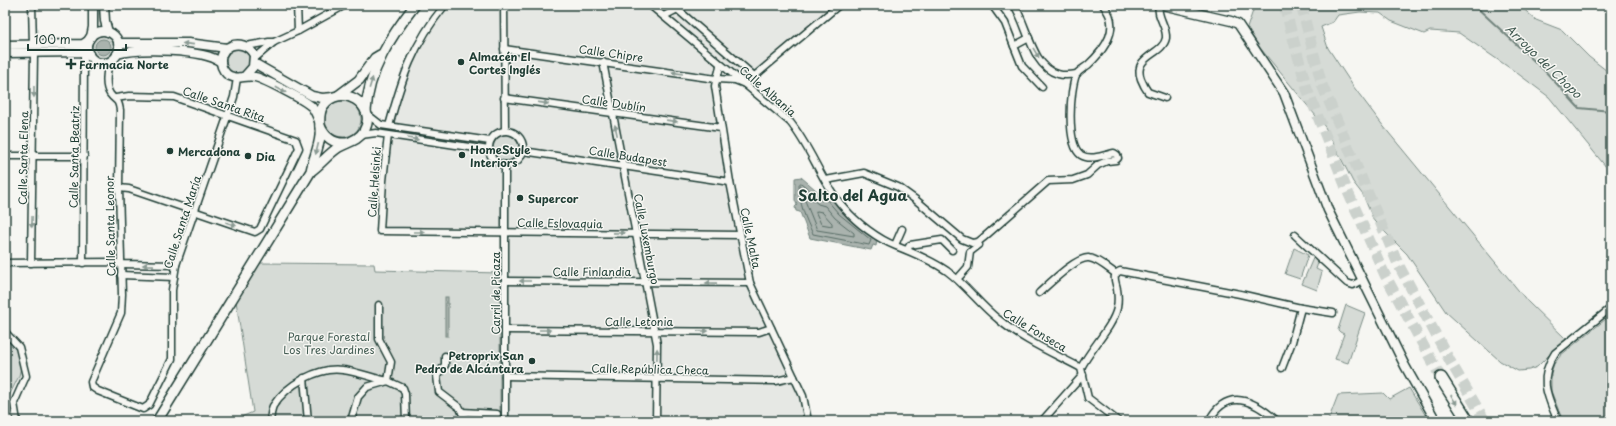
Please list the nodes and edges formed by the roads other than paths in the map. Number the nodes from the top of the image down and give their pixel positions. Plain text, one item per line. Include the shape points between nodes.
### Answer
1 (32, 5) edge
2 (93, 5) edge
3 (104, 5) edge
4 (297, 5) edge
5 (345, 5) edge
6 (416, 5) edge
7 (445, 5) edge
8 (504, 5) edge
9 (650, 5) edge
10 (685, 5) edge
11 (839, 5) edge
12 (992, 5) edge
13 (1014, 5) edge
14 (1103, 5) edge
15 (1160, 5) edge
16 (677, 9) junction
17 (664, 16) junction
18 (298, 31) junction
19 (108, 32) junction
20 (1029, 38) junction
21 (90, 39) junction
22 (274, 42) junction
23 (118, 43) junction
24 (5, 45) edge
25 (246, 46) junction
26 (1014, 46) junction
27 (227, 48) junction
28 (33, 49) junction
29 (504, 49) junction
30 (5, 53) edge
31 (86, 53) junction
32 (117, 54) junction
33 (381, 54) junction
34 (254, 61) junction
35 (109, 62) junction
36 (221, 62) junction
37 (603, 62) junction
38 (720, 64) junction
39 (1077, 74) junction
40 (754, 76) junction
41 (241, 77) junction
42 (716, 79) junction
43 (745, 84) junction
44 (1042, 87) dead end
45 (337, 96) junction
46 (116, 98) junction
47 (504, 98) junction
48 (1164, 98) dead end
49 (367, 113) junction
50 (612, 113) junction
51 (228, 116) junction
52 (320, 123) junction
53 (389, 126) junction
54 (721, 128) junction
55 (505, 130) junction
56 (388, 135) junction
57 (361, 136) junction
58 (490, 141) junction
59 (348, 143) junction
60 (489, 150) junction
61 (523, 150) junction
62 (5, 156) edge
63 (33, 156) junction
64 (84, 156) junction
65 (505, 165) junction
66 (623, 166) junction
67 (311, 172) junction
68 (826, 180) junction
69 (730, 182) junction
70 (119, 188) junction
71 (194, 212) junction
72 (902, 229) dead end
73 (380, 231) joint
74 (504, 232) junction
75 (635, 233) junction
76 (739, 235) junction
77 (1295, 235) dead end
78 (979, 245) dead end
79 (895, 246) junction
80 (907, 250) junction
81 (952, 250) dead end
82 (931, 261) joint
83 (5, 263) edge
84 (31, 263) junction
85 (83, 263) junction
86 (120, 264) junction
87 (176, 265) junction
88 (1116, 274) junction
89 (121, 275) junction
90 (174, 276) junction
91 (960, 276) dead end
92 (1362, 280) junction
93 (505, 281) junction
94 (645, 282) junction
95 (750, 283) junction
96 (1039, 293) dead end
97 (379, 305) dead end
98 (1301, 308) junction
99 (1611, 308) edge
100 (1333, 313) dead end
101 (771, 328) junction
102 (506, 330) junction
103 (654, 330) junction
104 (5, 332) edge
105 (445, 356) dead end
106 (1081, 368) junction
107 (1282, 368) dead end
108 (1083, 375) junction
109 (505, 376) junction
110 (794, 377) junction
111 (304, 378) junction
112 (1441, 378) tunnel mouth
113 (656, 379) junction
114 (388, 381) junction
115 (92, 387) joint
116 (462, 412) junction
117 (497, 414) dead end
118 (17, 421) edge
119 (158, 421) edge
120 (270, 421) edge
121 (308, 421) edge
122 (351, 421) edge
123 (406, 421) edge
124 (462, 421) edge
125 (505, 421) edge
126 (656, 421) edge
127 (808, 421) edge
128 (1042, 421) edge
129 (1118, 421) edge
130 (1208, 421) edge
131 (1277, 421) edge
132 (1436, 421) edge
133 (1468, 421) edge
134 (1558, 421) edge

1 - 28 street, Calle Santa Elena
2 - 21 street
3 - 19 street
4 - 18 street
5 - 18 street
6 - 33 main road
7 - 53 street via 430,24 408,65
8 - 29 street
9 - 17 street, Calle Albania
10 - 16 street
11 - 40 street
12 - 26 street via 1005,23
13 - 20 street
14 - 39 street via 1110,16 1110,35 1097,56
15 - 48 street via 1158,9 1165,29 1165,41 1143,60 1139,71 1148,92
15 - 92 street via 1238,24 1284,93 1328,210
16 - 17 street
16 - 40 street
17 - 38 street, Calle Albania
18 - 22 street
19 - 21 street via 97,32
19 - 23 street via 115,36
20 - 26 street
20 -> 39 street via 1037,56 1048,68 1060,75
21 - 28 street via 83,44
21 - 31 street
22 - 25 street
22 - 34 street
27 -> 23 street via 175,43
23 - 32 street
24 - 28 street
25 - 27 street via 238,44
25 - 34 street via 252,52
26 - 44 street via 1022,66
27 - 36 street via 222,54
28 - 30 street
28 - 31 street
28 -> 63 street, Calle Santa Elena
29 - 37 street, Calle Chipre
29 - 47 street
31 - 35 street via 98,62
31 - 64 street, Calle Santa Beatriz
32 - 35 street
32 - 36 street via 131,51 182,52 203,55
33 - 45 main road via 359,80
49 -> 33 main road via 369,88
34 - 41 street via 251,71
34 - 45 street via 312,96
35 - 46 street, Calle Santa Leonor via 108,87 111,95
36 - 41 street via 226,73
42 -> 37 street, Calle Chipre
37 - 50 street, Calle Luxemburgo
38 - 42 street, Calle Malta
38 - 43 street, Calle Albania
39 - 68 street via 1070,109 1073,141 1083,156 1093,158 1114,153 1118,158 1098,165 1087,175 1073,180 1048,181 978,242 972,243 962,239 898,187 864,172
40 - 43 street
41 - 51 street, Calle Santa María
41 -> 52 street via 261,79 308,104 315,111
42 - 43 street via 735,80
42 - 54 street, Calle Malta
43 - 68 street, Calle Albania via 790,122 801,135
45 - 49 main road via 354,97 362,103
45 - 52 main road via 323,106
46 - 51 street, Calle Santa Rita via 174,97
46 - 70 street, Calle Santa Leonor via 120,110
47 -> 50 street, Calle Dublín
47 - 55 street
49 - 53 street via 377,123
49 - 57 main road via 366,127
50 -> 54 street, Calle Dublín
66 -> 50 street, Calle Luxemburgo
51 - 71 street, Calle Santa María
71 -> 51 street, Calle Santa Rita via 253,232 258,230 299,150 296,140
52 - 59 main road via 329,138
52 -> 67 main road via 318,145
53 - 58 street
54 - 69 street, Calle Malta
55 - 58 street via 494,135
55 - 61 street via 512,131 519,137
56 - 57 street
56 -> 60 street
56 - 73 street, Calle Helsinki
57 - 59 main road
58 - 60 street
59 - 67 main road via 338,148
60 - 65 street via 496,162
61 - 65 street via 515,162
61 - 66 street, Calle Budapest
62 - 63 street
63 - 64 street
63 -> 84 street, Calle Santa Elena
64 - 85 street, Calle Santa Beatriz
65 - 74 street, Carril de Picaza
66 - 69 street, Calle Budapest
66 - 75 street, Calle Luxemburgo
67 - 119 main road
68 - 79 street, Calle Albania via 835,198 846,211
69 - 76 street, Calle Malta
70 - 71 street
70 - 86 street, Calle Santa Leonor
71 - 87 street, Calle Santa María
72 - 79 street
73 -> 74 street, Calle Eslovaquia
74 -> 75 street, Calle Eslovaquia
74 - 93 street, Carril de Picaza
75 - 76 street, Calle Eslovaquia
75 - 94 street, Calle Luxemburgo
76 - 95 street, Calle Malta
77 - 92 street via 1348,283 1354,285
78 - 91 street via 970,252 968,267
79 - 80 street, Calle Albania
80 - 81 street via 910,245 942,240
80 - 82 street, Calle Albania
82 - 106 street, Calle Fonseca via 948,272 1008,328
83 - 84 street
84 - 85 street
85 - 86 street
87 -> 86 street
86 - 89 street, Calle Santa Leonor
87 - 90 street, Calle Santa María
88 - 96 street via 1095,260 1084,258
88 - 98 street via 1120,271 1128,272
88 - 106 street via 1114,280 1118,298 1114,318
89 - 90 street
89 - 115 street, Calle Santa Leonor via 121,313
90 - 115 street, Calle Santa María via 172,359 149,405 143,409
92 - 132 street
94 -> 93 street, Calle Finlandia
93 - 102 street, Carril de Picaza
95 -> 94 street, Calle Finlandia
94 - 103 street, Calle Luxemburgo
95 - 101 street, Calle Malta
97 - 114 street via 379,339 391,362
98 - 100 street
98 - 107 street
99 - 134 street via 1555,353 1549,362 1546,393
103 -> 101 street, Calle Letonia via 759,332
101 - 110 street, Calle Malta
102 -> 103 street, Calle Letonia
102 - 109 street, Carril de Picaza
113 -> 103 street, Calle Luxemburgo via 657,344
104 - 118 street via 19,346 26,376 14,403
105 - 116 street via 445,365 437,376 439,392
106 - 108 street
108 - 128 street
108 - 129 street via 1088,398
109 - 113 street, Calle República Checa
109 - 125 street, Carril de Picaza
110 - 113 street, Calle República Checa via 776,381
110 - 127 street, Calle Malta via 803,396
111 - 114 street via 334,369
111 - 120 street via 286,392 273,407
111 - 121 street
112 -> 133 highway
113 - 126 street, Calle Luxemburgo
114 - 122 street via 367,387 358,397
114 - 123 street via 403,388
116 - 117 street
116 - 124 street
130 - 131 street via 1219,407 1234,400 1256,404

